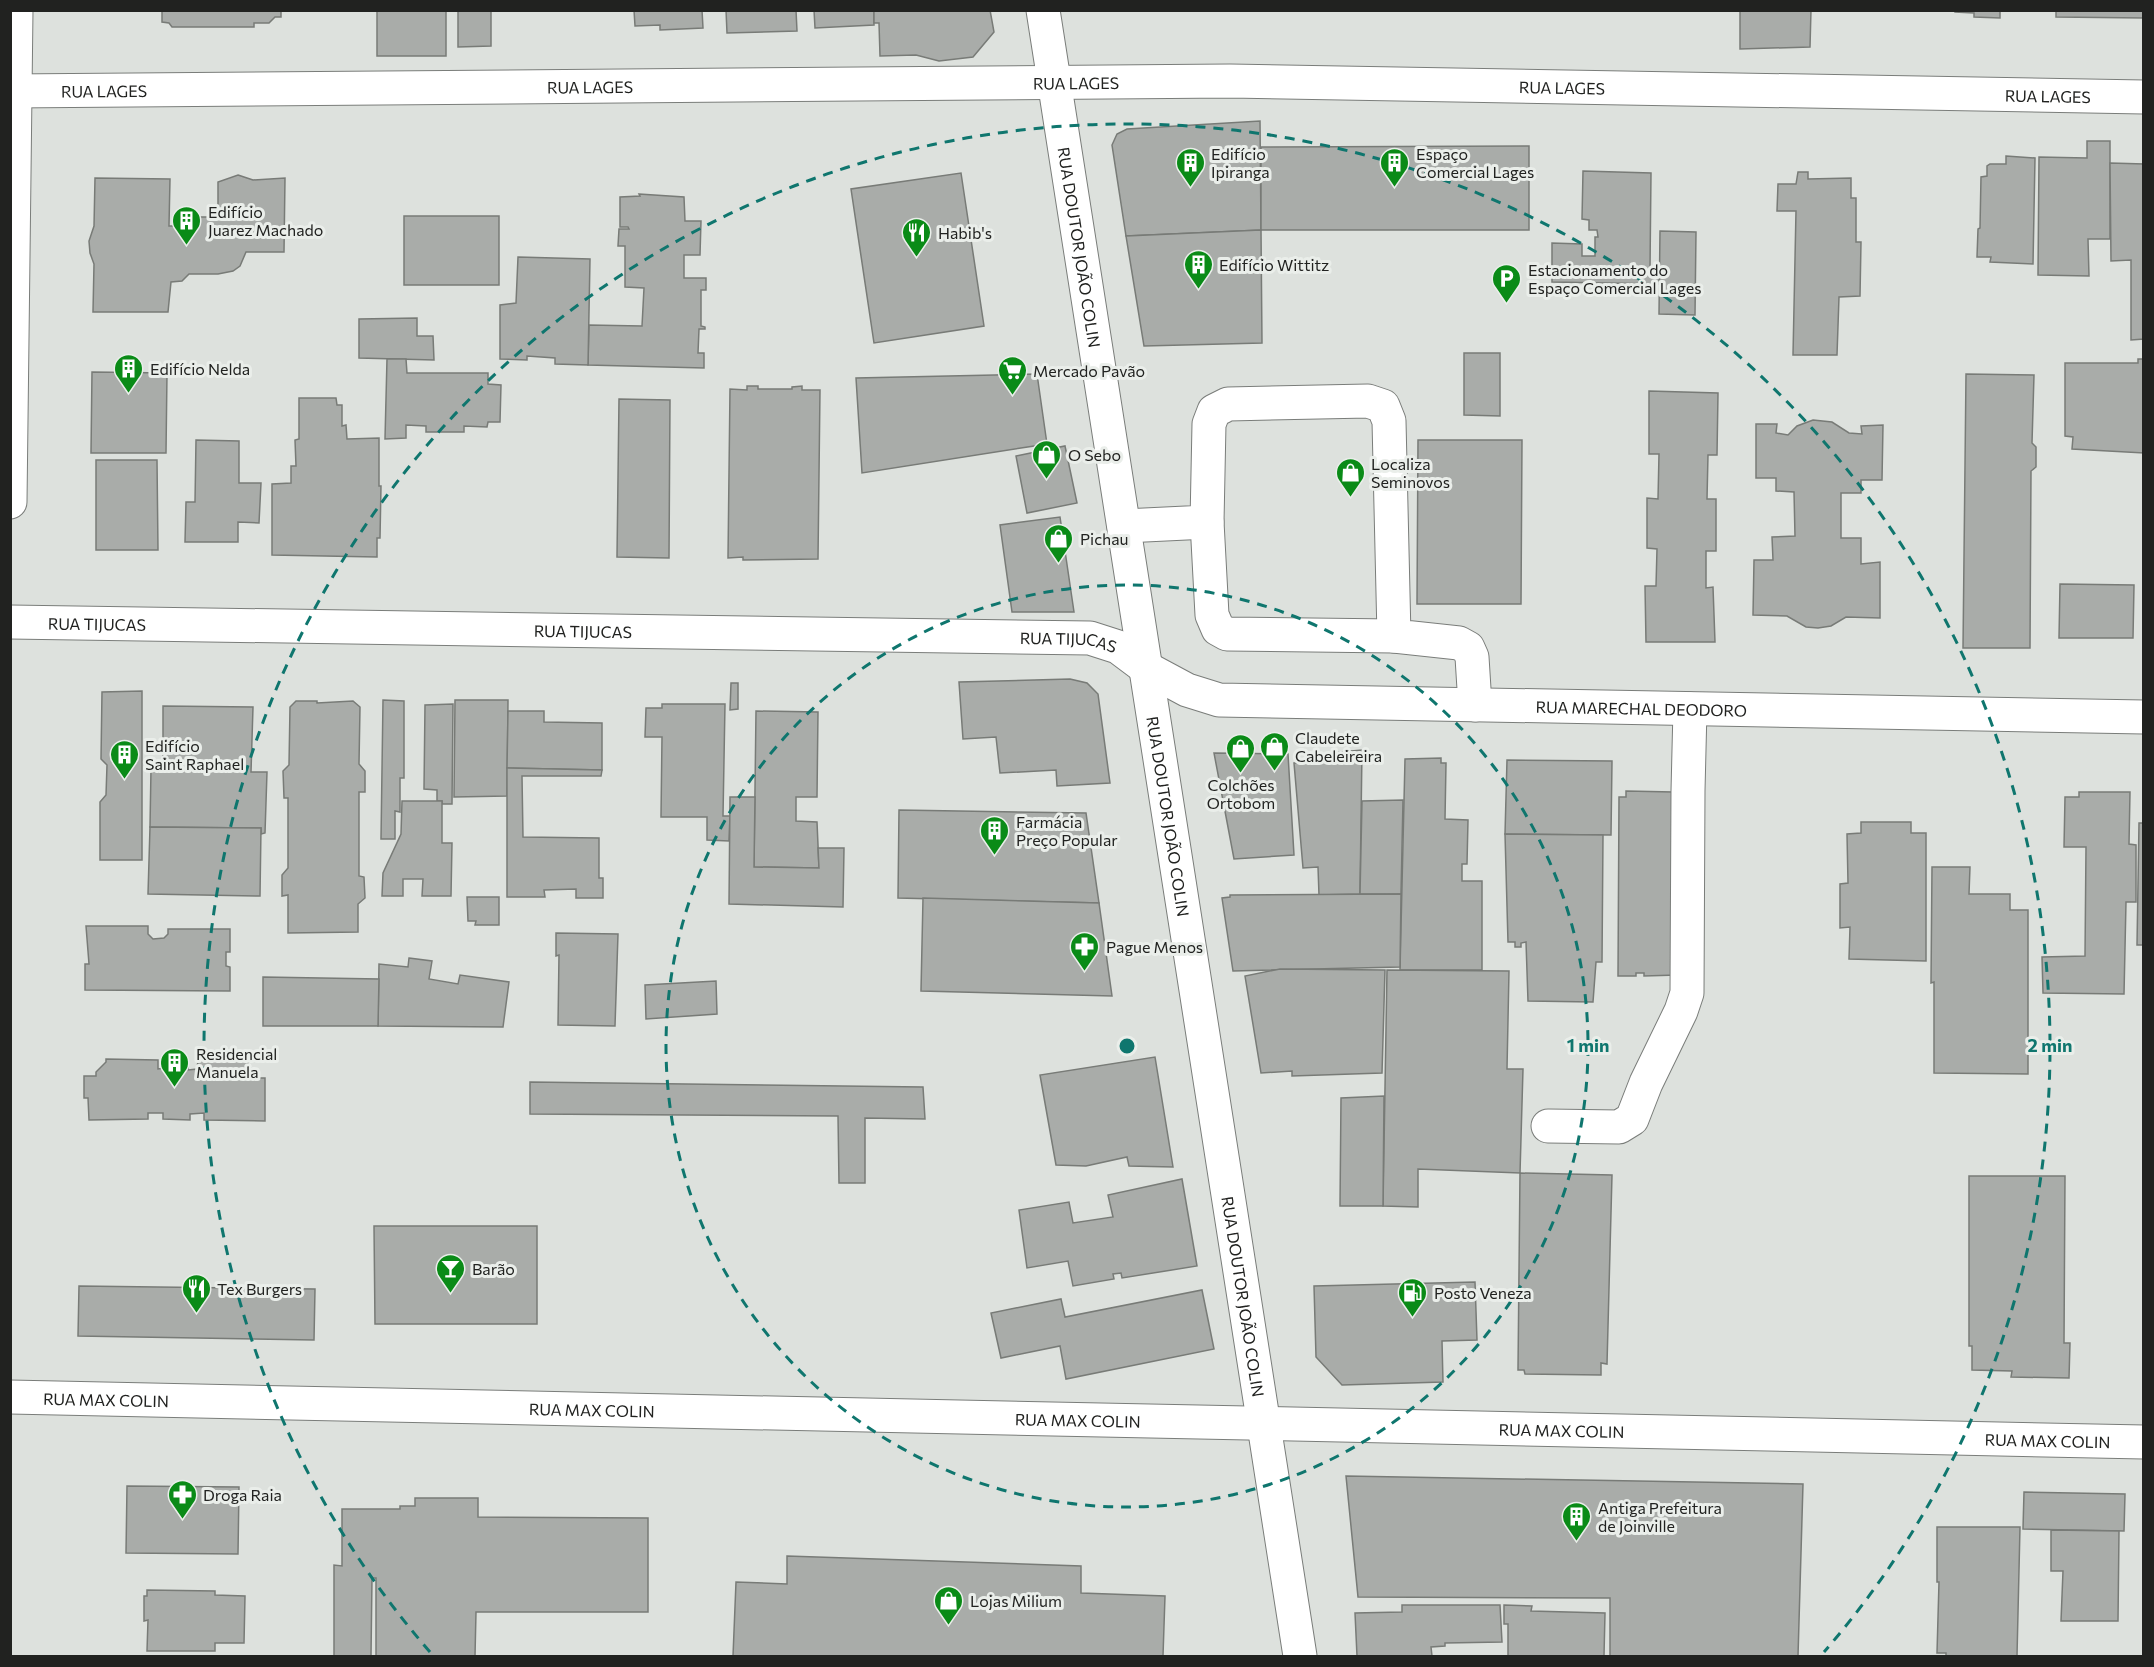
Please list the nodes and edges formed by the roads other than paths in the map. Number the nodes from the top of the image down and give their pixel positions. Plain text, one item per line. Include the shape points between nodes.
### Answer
1 (16, 10) edge
2 (1044, 10) edge
3 (1055, 84) junction
4 (13, 91) edge
5 (2144, 97) edge
6 (10, 502) edge
7 (1207, 522) junction
8 (1124, 526) junction
9 (10, 622) edge
10 (1394, 636) junction
11 (1146, 668) junction
12 (1474, 705) junction
13 (1690, 709) junction
14 (2144, 717) edge
15 (1548, 1126) dead end
16 (10, 1397) edge
17 (1264, 1425) junction
18 (2144, 1442) edge
19 (1300, 1656) edge

1 - 4 main road
2 - 3 main road, RUA DOUTOR JOÃO COLIN
3 - 4 main road, RUA LAGES
3 - 5 main road, RUA LAGES via 1230,81
3 - 8 main road, RUA DOUTOR JOÃO COLIN
4 - 6 main road
7 - 8 main road
7 - 10 main road via 1212,615 1218,629 1227,634
7 - 10 main road via 1209,424 1214,411 1228,404 1368,401 1383,406 1389,421
8 - 11 main road, RUA DOUTOR JOÃO COLIN
9 - 11 main road, RUA TIJUCAS via 1090,638 1118,647
10 - 12 main road via 1459,643 1468,648 1472,657
11 - 12 main road, RUA MARECHAL DEODORO via 1187,690 1219,700
11 - 17 main road, RUA DOUTOR JOÃO COLIN
12 - 13 main road, RUA MARECHAL DEODORO
13 - 14 main road, RUA MARECHAL DEODORO
13 - 15 main road via 1687,993 1681,1011 1632,1119 1619,1127
16 - 17 main road, RUA MAX COLIN
17 - 18 main road, RUA MAX COLIN
17 - 19 main road, RUA DOUTOR JOÃO COLIN

